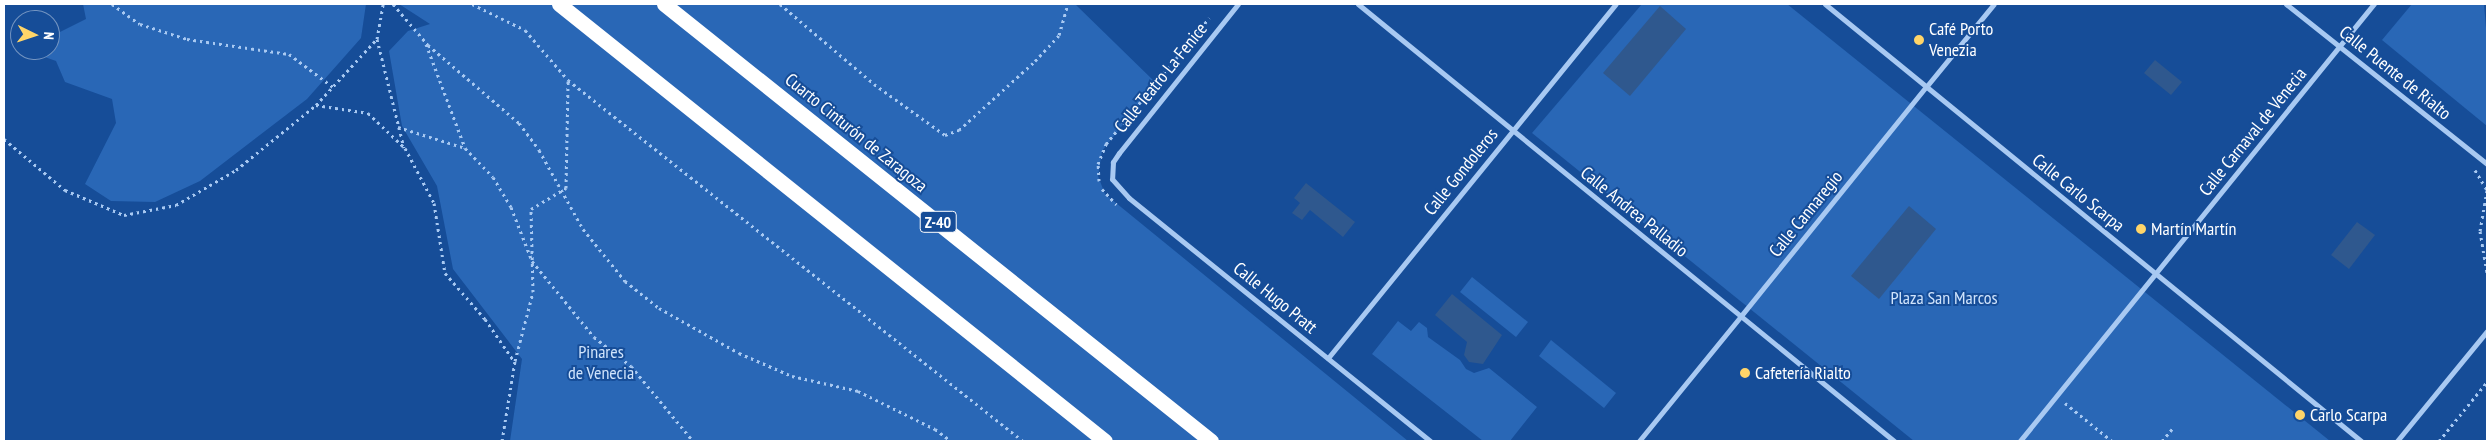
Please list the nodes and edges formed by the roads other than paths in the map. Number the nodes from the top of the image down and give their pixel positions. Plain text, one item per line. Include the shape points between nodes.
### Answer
1 (559, 4) edge
2 (664, 4) edge
3 (1238, 4) edge
4 (1358, 4) edge
5 (1616, 4) edge
6 (1825, 4) edge
7 (1994, 4) edge
8 (2286, 4) edge
9 (2374, 4) edge
10 (2339, 47) junction
11 (1926, 87) junction
12 (1513, 130) junction
13 (2487, 164) edge
14 (1111, 172) joint
15 (2155, 274) junction
16 (1741, 316) junction
17 (2487, 330) edge
18 (1328, 358) junction
19 (1105, 441) edge
20 (1211, 441) edge
21 (1430, 441) edge
22 (1639, 441) edge
23 (1894, 441) edge
24 (2020, 441) edge
25 (2361, 441) edge
26 (2397, 441) edge

1 - 19 highway
2 - 20 highway, Cuarto Cinturón de Zaragoza / Z-40
3 - 14 street, Calle Teatro La Fenice via 1122,148
4 - 12 street, Calle Andrea Palladio
5 - 12 street, Calle Gondoleros
6 - 11 street, Calle Carlo Scarpa
7 - 11 street, Calle Cannaregio
8 - 10 street, Calle Puente de Rialto
9 - 10 street, Calle Carnaval de Venecia
10 - 13 street, Calle Puente de Rialto
10 - 15 street, Calle Carnaval de Venecia
11 - 15 street, Calle Carlo Scarpa
11 - 16 street, Calle Cannaregio
12 - 16 street, Calle Andrea Palladio
12 - 18 street, Calle Gondoleros
14 - 18 street, Calle Hugo Pratt via 1115,186
15 - 24 street, Calle Carnaval de Venecia
15 - 25 street, Calle Carlo Scarpa
16 - 22 street, Calle Cannaregio
16 - 23 street, Calle Andrea Palladio
17 - 26 street
18 - 21 street, Calle Hugo Pratt

